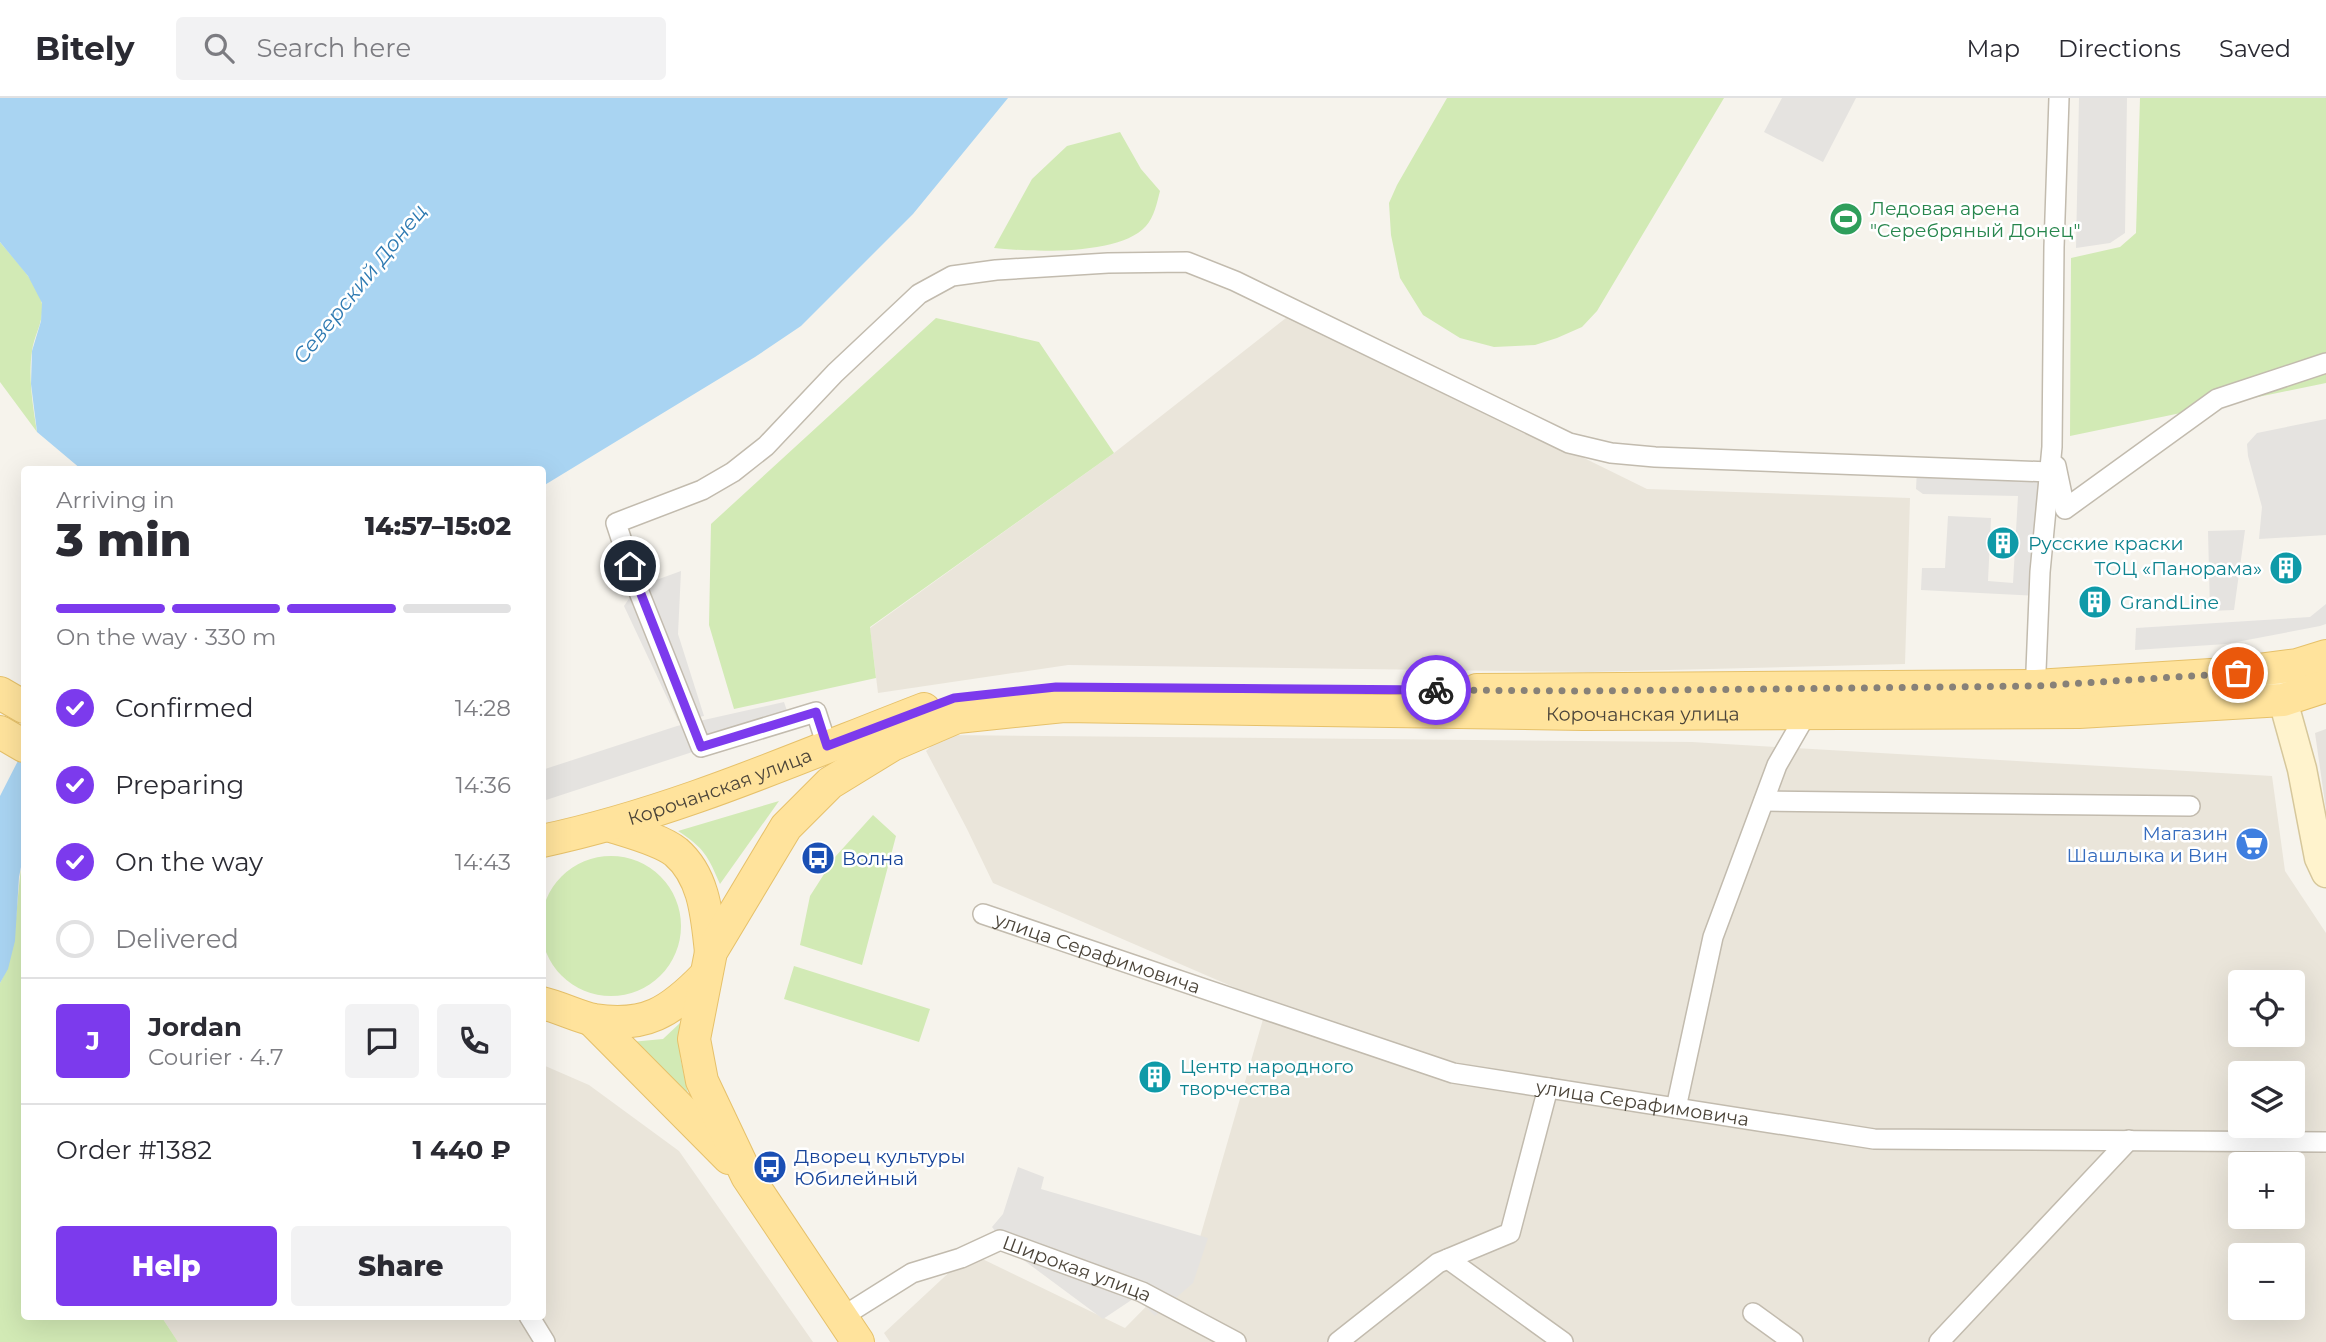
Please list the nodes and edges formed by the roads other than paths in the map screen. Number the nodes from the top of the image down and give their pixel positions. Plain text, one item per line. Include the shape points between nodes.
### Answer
1 (2059, 98) edge
2 (2326, 363) edge
3 (2052, 447) junction
4 (2049, 472) junction
5 (2326, 656) edge
6 (2274, 669) junction
7 (2326, 686) edge
8 (0, 693) edge
9 (2035, 699) junction
10 (2283, 700) junction
11 (21, 706) edge
12 (1807, 713) junction
13 (0, 732) edge
14 (21, 744) edge
15 (827, 746) junction
16 (1764, 801) junction
17 (2190, 806) dead end
18 (598, 829) junction
19 (546, 840) edge
20 (546, 862) edge
21 (2326, 873) edge
22 (983, 914) dead end
23 (708, 964) junction
24 (546, 990) edge
25 (546, 1004) edge
26 (585, 1016) junction
27 (1548, 1088) junction
28 (1676, 1108) junction
29 (2129, 1140) junction
30 (2326, 1142) edge
31 (747, 1176) junction
32 (1448, 1259) junction
33 (1753, 1313) dead end
34 (532, 1320) edge
35 (850, 1329) edge
36 (545, 1342) edge
37 (1237, 1342) edge
38 (1338, 1342) edge
39 (1563, 1342) edge
40 (1793, 1342) edge
41 (1939, 1342) edge

1 - 3 street
2 - 3 street via 2217,399 2065,509
3 - 4 street
4 - 9 street
4 - 15 street via 1611,453 1569,443 1187,262 1108,263 952,276 919,294 766,446 733,472 702,490 616,523 701,747 816,712
5 - 6 main road, Корочанская улица
6 - 9 main road, Корочанская улица
6 - 10 street
7 - 10 main road, Корочанская улица
8 - 11 main road
9 - 10 main road, Корочанская улица via 2079,712
9 - 12 main road, Корочанская улица
9 - 15 main road, Корочанская улица via 1056,687 954,698
10 - 21 street
12 - 16 street via 1777,765
12 - 23 main road, Корочанская улица via 1064,706 957,717 892,745 830,783 786,827
13 - 14 main road
15 - 18 main road, Корочанская улица
16 - 17 street
16 - 28 street via 1713,937
18 - 19 main road
18 - 20 main road
18 - 23 main road via 643,836 675,851 693,873 705,904
22 - 27 street, улица Серафимовича via 1453,1073
23 - 26 main road via 684,998 652,1019 623,1022
23 - 31 main road via 694,1039 702,1081
24 - 26 main road
25 - 26 main road
26 - 31 main road
27 - 28 street, улица Серафимовича
27 - 32 street via 1510,1233
28 - 29 street, улица Серафимовича via 1874,1139
29 - 30 street, улица Серафимовича
29 - 41 street
31 - 35 main road
32 - 38 street
32 - 39 street
33 - 40 street
34 - 36 street
35 - 37 street, Широкая улица via 912,1273 1000,1240 1142,1292

